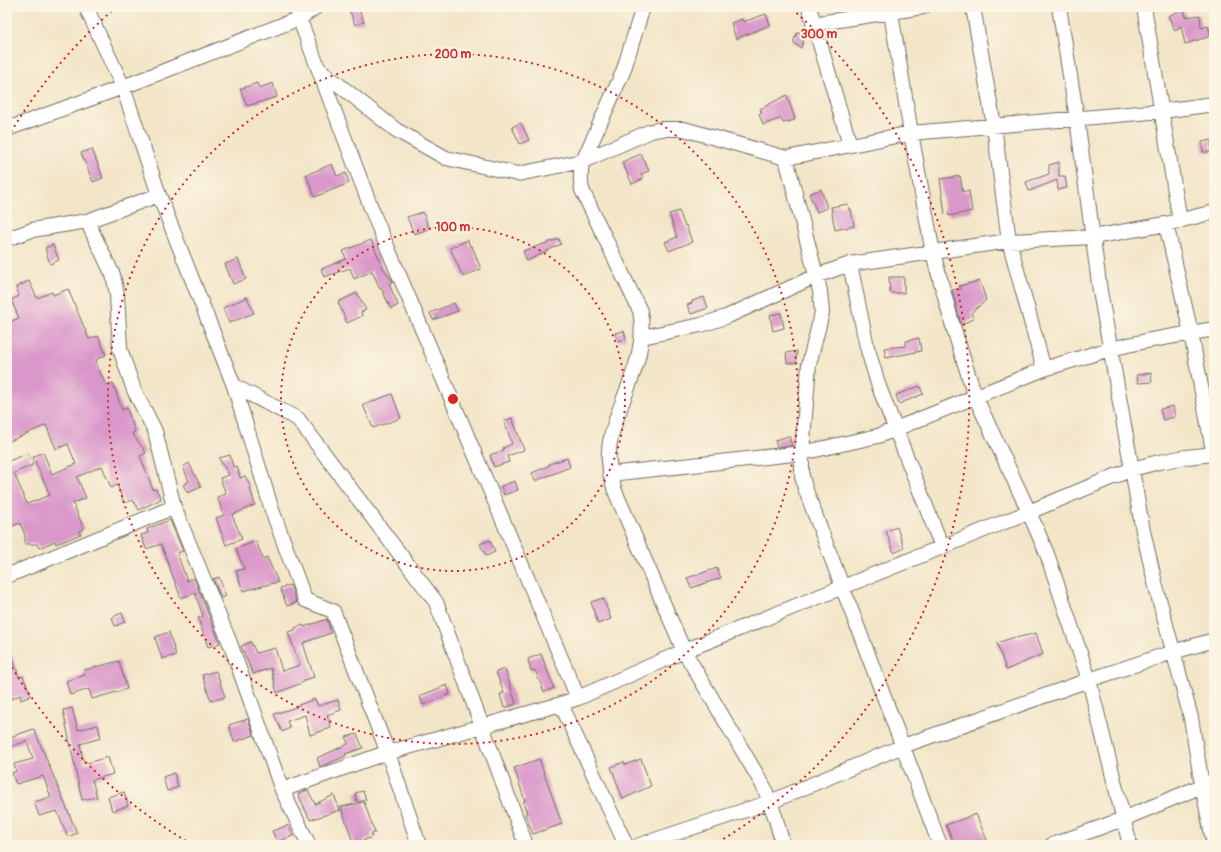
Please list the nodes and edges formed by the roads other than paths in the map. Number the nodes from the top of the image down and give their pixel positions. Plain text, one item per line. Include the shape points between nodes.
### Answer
1 (86, 7) edge
2 (316, 7) edge
3 (643, 7) edge
4 (809, 7) edge
5 (923, 7) edge
6 (973, 7) edge
7 (1058, 7) edge
8 (1144, 7) edge
9 (891, 9) edge
10 (298, 13) edge
11 (814, 24) junction
12 (318, 68) junction
13 (123, 87) junction
14 (1214, 104) edge
15 (1162, 111) junction
16 (1076, 119) junction
17 (994, 126) junction
18 (7, 129) edge
19 (911, 133) junction
20 (850, 145) junction
21 (786, 158) junction
22 (583, 161) junction
23 (160, 195) junction
24 (1214, 212) edge
25 (87, 221) junction
26 (1173, 223) junction
27 (1093, 237) junction
28 (7, 239) edge
29 (1009, 241) junction
30 (933, 253) junction
31 (850, 264) junction
32 (816, 276) junction
33 (1214, 329) edge
34 (1191, 333) junction
35 (642, 338) junction
36 (1110, 349) junction
37 (1044, 369) junction
38 (234, 386) junction
39 (975, 396) junction
40 (895, 429) junction
41 (802, 453) junction
42 (1214, 455) edge
43 (1132, 469) junction
44 (610, 474) junction
45 (174, 507) junction
46 (1029, 512) junction
47 (942, 547) junction
48 (7, 576) edge
49 (842, 588) junction
50 (1214, 640) edge
51 (684, 651) junction
52 (1173, 652) junction
53 (1089, 680) junction
54 (578, 698) junction
55 (561, 704) junction
56 (482, 726) junction
57 (903, 746) junction
58 (388, 753) junction
59 (1208, 783) edge
60 (282, 790) junction
61 (770, 802) junction
62 (1123, 819) junction
63 (309, 845) edge
64 (419, 845) edge
65 (526, 845) edge
66 (626, 845) edge
67 (640, 845) edge
68 (783, 845) edge
69 (940, 845) edge
70 (1052, 845) edge
71 (1130, 845) edge
72 (1214, 845) edge

1 - 13 street
2 - 10 street
3 - 22 street via 623,72
4 - 11 street
5 - 9 street
6 - 17 street
7 - 16 street
8 - 15 street
9 - 11 street
9 - 19 street
10 - 12 street
10 - 13 street
11 - 20 street
12 - 22 street via 396,130 446,158 518,174
12 - 54 street via 374,218
13 - 18 street
13 - 23 street
14 - 15 street
15 - 16 street
15 - 26 street
16 - 17 street
16 - 27 street
17 - 19 street
17 - 29 street
19 - 20 street
19 - 30 street
20 - 21 street
21 - 22 street via 684,129 672,128 651,131
21 - 32 street
22 - 35 street via 580,170 582,190 640,311
23 - 25 street
23 - 38 street
24 - 26 street
25 - 28 street via 32,230
25 - 45 street via 113,275 117,294 120,349 134,390 154,431
26 - 27 street
26 - 34 street
27 - 29 street
27 - 36 street
29 - 30 street
29 - 37 street
30 - 31 street
30 - 39 street
31 - 32 street
31 - 40 street via 867,347
32 - 35 street via 713,321
32 - 41 street via 822,313 809,364
33 - 34 street
34 - 36 street
34 - 42 street
35 - 44 street via 638,359 611,437
36 - 37 street
36 - 43 street
37 - 39 street
38 - 56 street via 298,419 436,602
38 - 58 street via 272,510 305,600 333,611
39 - 40 street
39 - 46 street
40 - 41 street via 878,436
40 - 47 street
41 - 44 street
41 - 49 street via 804,488
42 - 43 street via 1166,461
43 - 46 street
43 - 52 street via 1143,531
44 - 51 street
45 - 48 street
45 - 60 street via 230,643
46 - 47 street
46 - 53 street via 1047,554
47 - 49 street
49 - 51 street
49 - 57 street
50 - 52 street
51 - 54 street
51 - 61 street via 755,771
52 - 53 street
52 - 59 street
53 - 57 street
53 - 62 street
54 - 55 street
55 - 56 street
55 - 66 street
56 - 58 street
56 - 65 street
57 - 61 street
57 - 69 street
58 - 60 street
58 - 64 street
59 - 62 street
59 - 72 street
60 - 63 street
61 - 67 street
61 - 68 street
62 - 70 street
62 - 71 street

